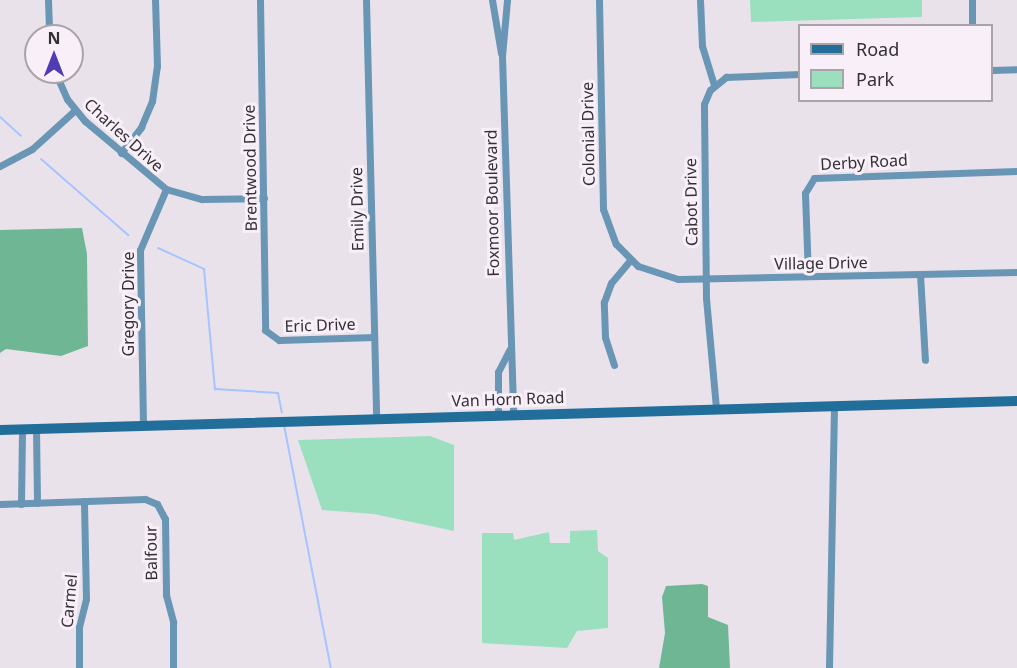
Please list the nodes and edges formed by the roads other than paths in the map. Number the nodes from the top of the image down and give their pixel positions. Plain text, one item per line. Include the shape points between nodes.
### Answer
1 (48, 0) edge
2 (155, 0) edge
3 (260, 0) edge
4 (366, 0) edge
5 (492, 0) edge
6 (507, 0) edge
7 (598, 0) edge
8 (700, 0) edge
9 (972, 0) edge
10 (49, 24) edge
11 (972, 24) edge
12 (502, 56) junction
13 (1017, 69) edge
14 (993, 70) edge
15 (798, 74) edge
16 (61, 84) edge
17 (714, 86) junction
18 (75, 110) junction
19 (121, 153) junction
20 (0, 166) edge
21 (1017, 171) edge
22 (166, 189) junction
23 (264, 198) junction
24 (630, 260) junction
25 (1017, 272) edge
26 (920, 274) junction
27 (808, 276) junction
28 (706, 279) junction
29 (268, 335) joint
30 (374, 336) junction
31 (509, 350) junction
32 (925, 360) dead end
33 (614, 365) dead end
34 (1017, 401) edge
35 (834, 405) junction
36 (716, 408) junction
37 (498, 414) junction
38 (513, 414) junction
39 (376, 418) junction
40 (143, 424) junction
41 (36, 429) junction
42 (0, 430) edge
43 (22, 430) junction
44 (84, 501) junction
45 (37, 503) junction
46 (0, 504) edge
47 (21, 504) junction
48 (79, 668) edge
49 (173, 668) edge
50 (829, 668) edge

1 - 10 street
2 - 19 street via 157,66 152,100 141,127
3 - 23 street, Brentwood Drive
4 - 30 street, Emily Drive
5 - 12 street, Foxmoor Boulevard
6 - 12 street, Foxmoor Boulevard
7 - 24 street, Colonial Drive via 603,209 612,237
8 - 17 street via 702,46
9 - 11 street
12 - 31 street, Foxmoor Boulevard
13 - 14 street
15 - 17 street via 731,76
16 - 18 street, Charles Drive
17 - 28 street, Cabot Drive via 702,112
18 - 19 street, Charles Drive
18 - 20 street via 32,148
19 - 22 street, Charles Drive
21 - 27 street, Derby Road via 814,177 805,193
22 - 23 street, Charles Drive via 202,199
22 - 40 street, Gregory Drive via 140,250
23 - 29 street, Brentwood Drive via 264,326
24 - 28 street, Village Drive via 662,277
24 - 33 street via 611,283 604,302 605,337
25 - 26 street, Village Drive
26 - 27 street, Village Drive
26 - 32 street
27 - 28 street, Village Drive
28 - 36 street, Cabot Drive
29 - 30 street, Eric Drive via 279,340
30 - 39 street, Emily Drive
31 - 37 street, Foxmoor Boulevard via 498,372
31 - 38 street, Foxmoor Boulevard
34 - 35 main road, Van Horn Road
35 - 36 main road, Van Horn Road
35 - 50 street
36 - 38 main road, Van Horn Road
37 - 38 main road, Van Horn Road
37 - 39 main road, Van Horn Road
39 - 40 main road, Van Horn Road
40 - 41 main road, Van Horn Road
41 - 43 main road, Van Horn Road
41 - 45 street
42 - 43 main road, Van Horn Road
43 - 47 street
44 - 45 street, Balfour
44 - 48 street, Carmel via 86,598 79,627
44 - 49 street, Balfour via 145,499 157,504 163,513
45 - 47 street, Balfour
46 - 47 street, Balfour

